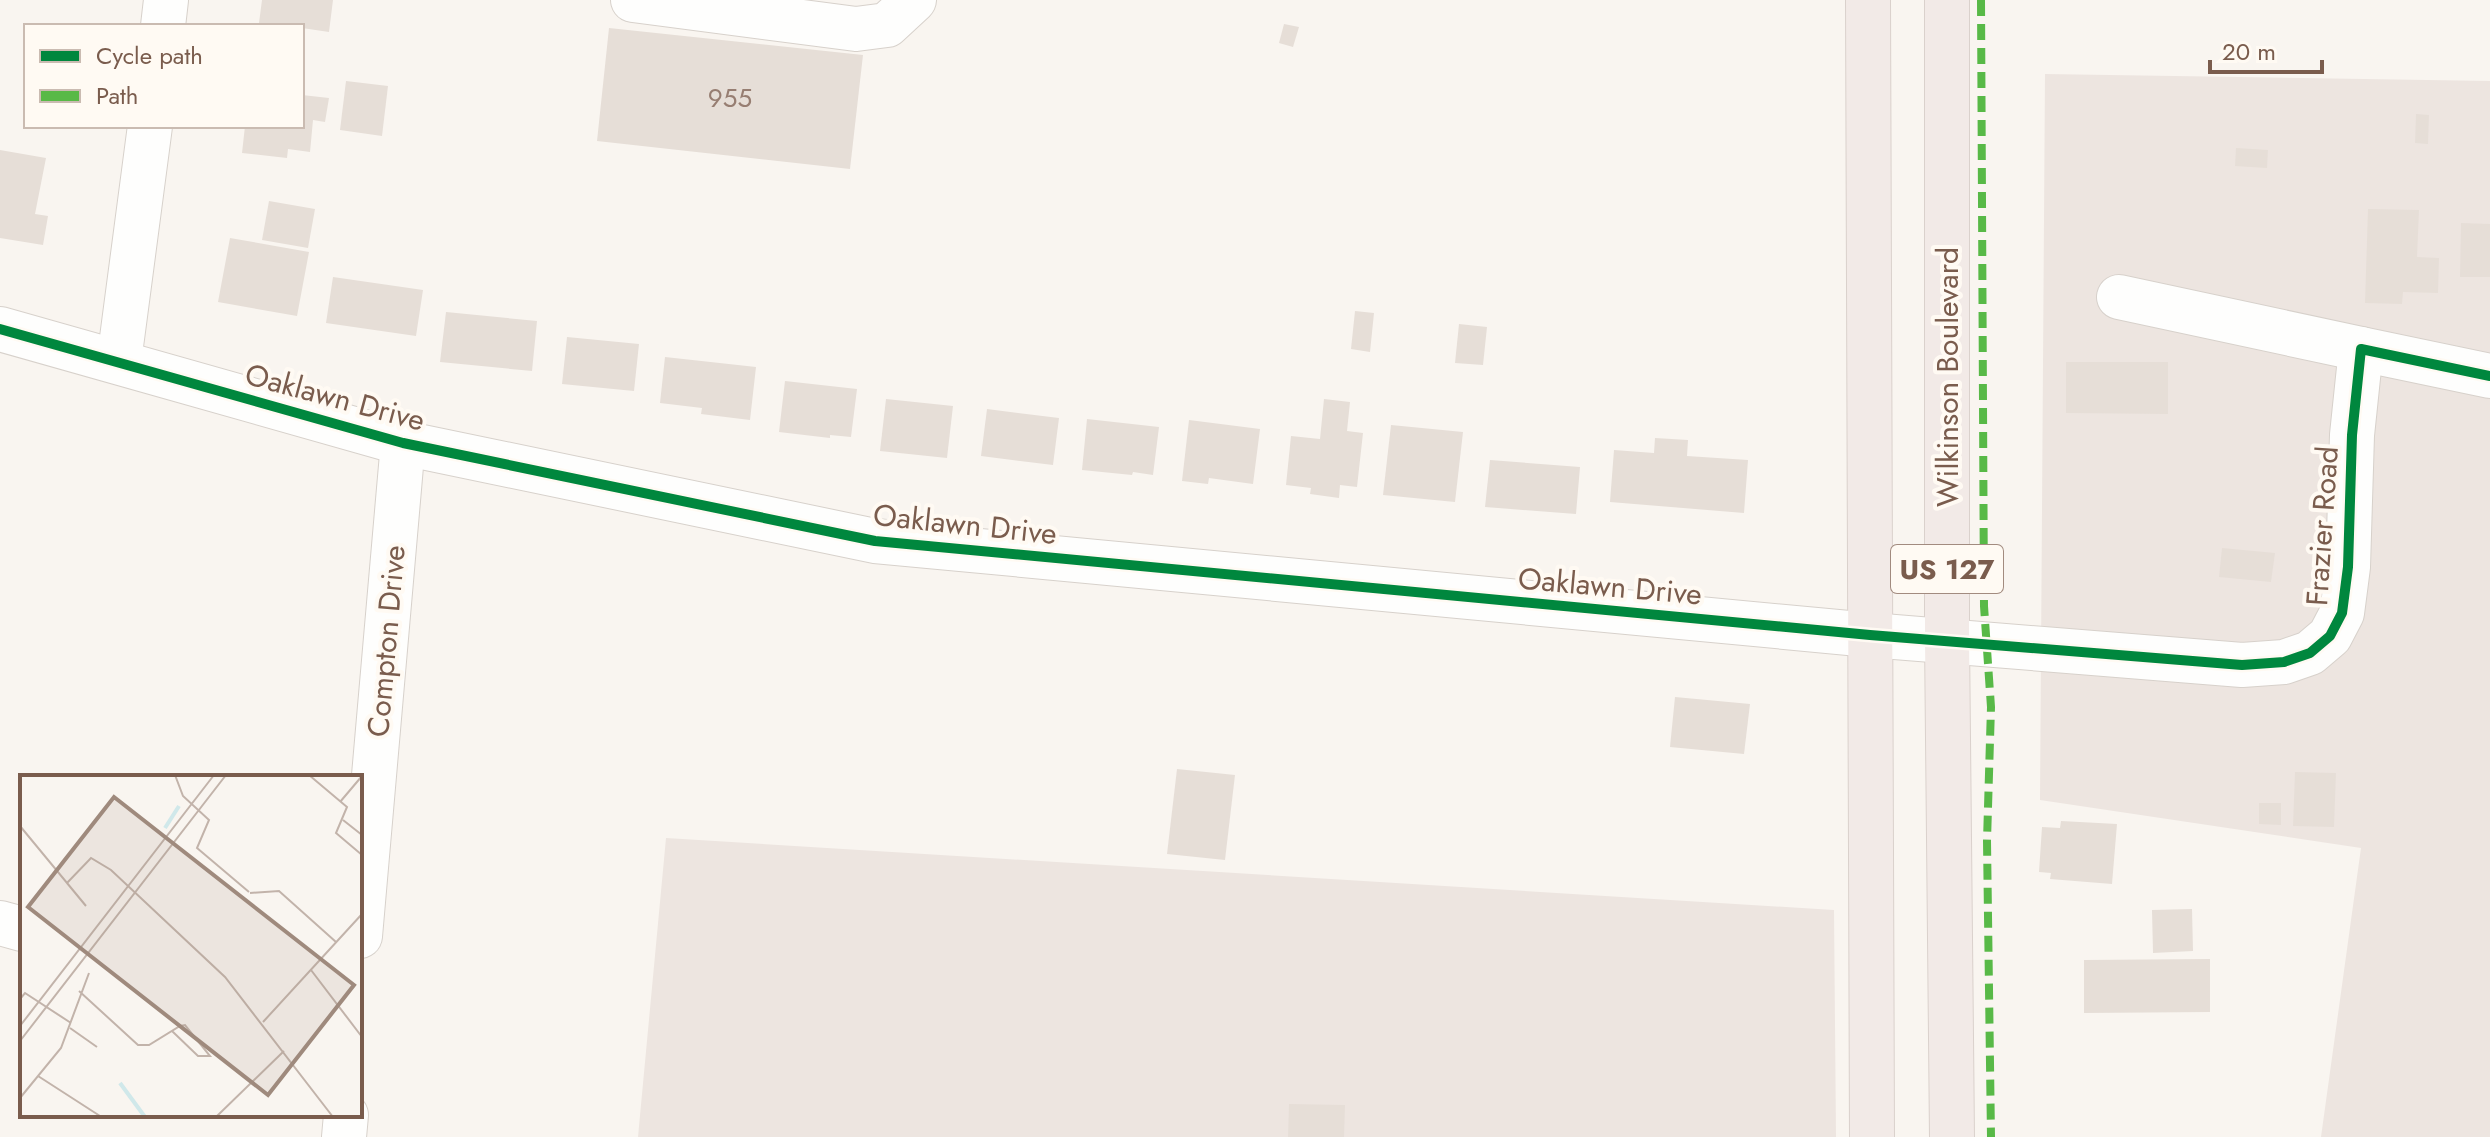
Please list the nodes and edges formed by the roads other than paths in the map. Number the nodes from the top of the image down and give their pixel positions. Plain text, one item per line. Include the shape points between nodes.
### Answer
1 (166, 0) edge
2 (633, 0) edge
3 (914, 0) edge
4 (1868, 0) edge
5 (1947, 0) edge
6 (163, 24) edge
7 (150, 128) edge
8 (2119, 297) dead end
9 (0, 329) edge
10 (2361, 349) junction
11 (119, 361) junction
12 (2490, 376) edge
13 (403, 443) junction
14 (1870, 635) junction
15 (1947, 639) junction
16 (362, 913) edge
17 (0, 923) edge
18 (20, 928) edge
19 (346, 1117) edge
20 (344, 1137) edge
21 (1872, 1137) edge
22 (1952, 1137) edge

1 - 6 street
2 - 3 street via 856,29 887,25
4 - 14 highway, US 127
5 - 15 highway, Wilkinson Boulevard / US 127
7 - 11 street
8 - 10 street
9 - 11 street, Oaklawn Drive
10 - 12 street
10 - 15 street, Frazier Road via 2345,599 2337,626 2321,646 2284,662 2242,665
11 - 13 street, Oaklawn Drive
13 - 14 street, Oaklawn Drive via 875,541
13 - 16 street, Compton Drive
14 - 15 street, Oaklawn Drive
14 - 21 highway, US 127
15 - 22 highway, Wilkinson Boulevard / US 127
17 - 18 street
19 - 20 street

